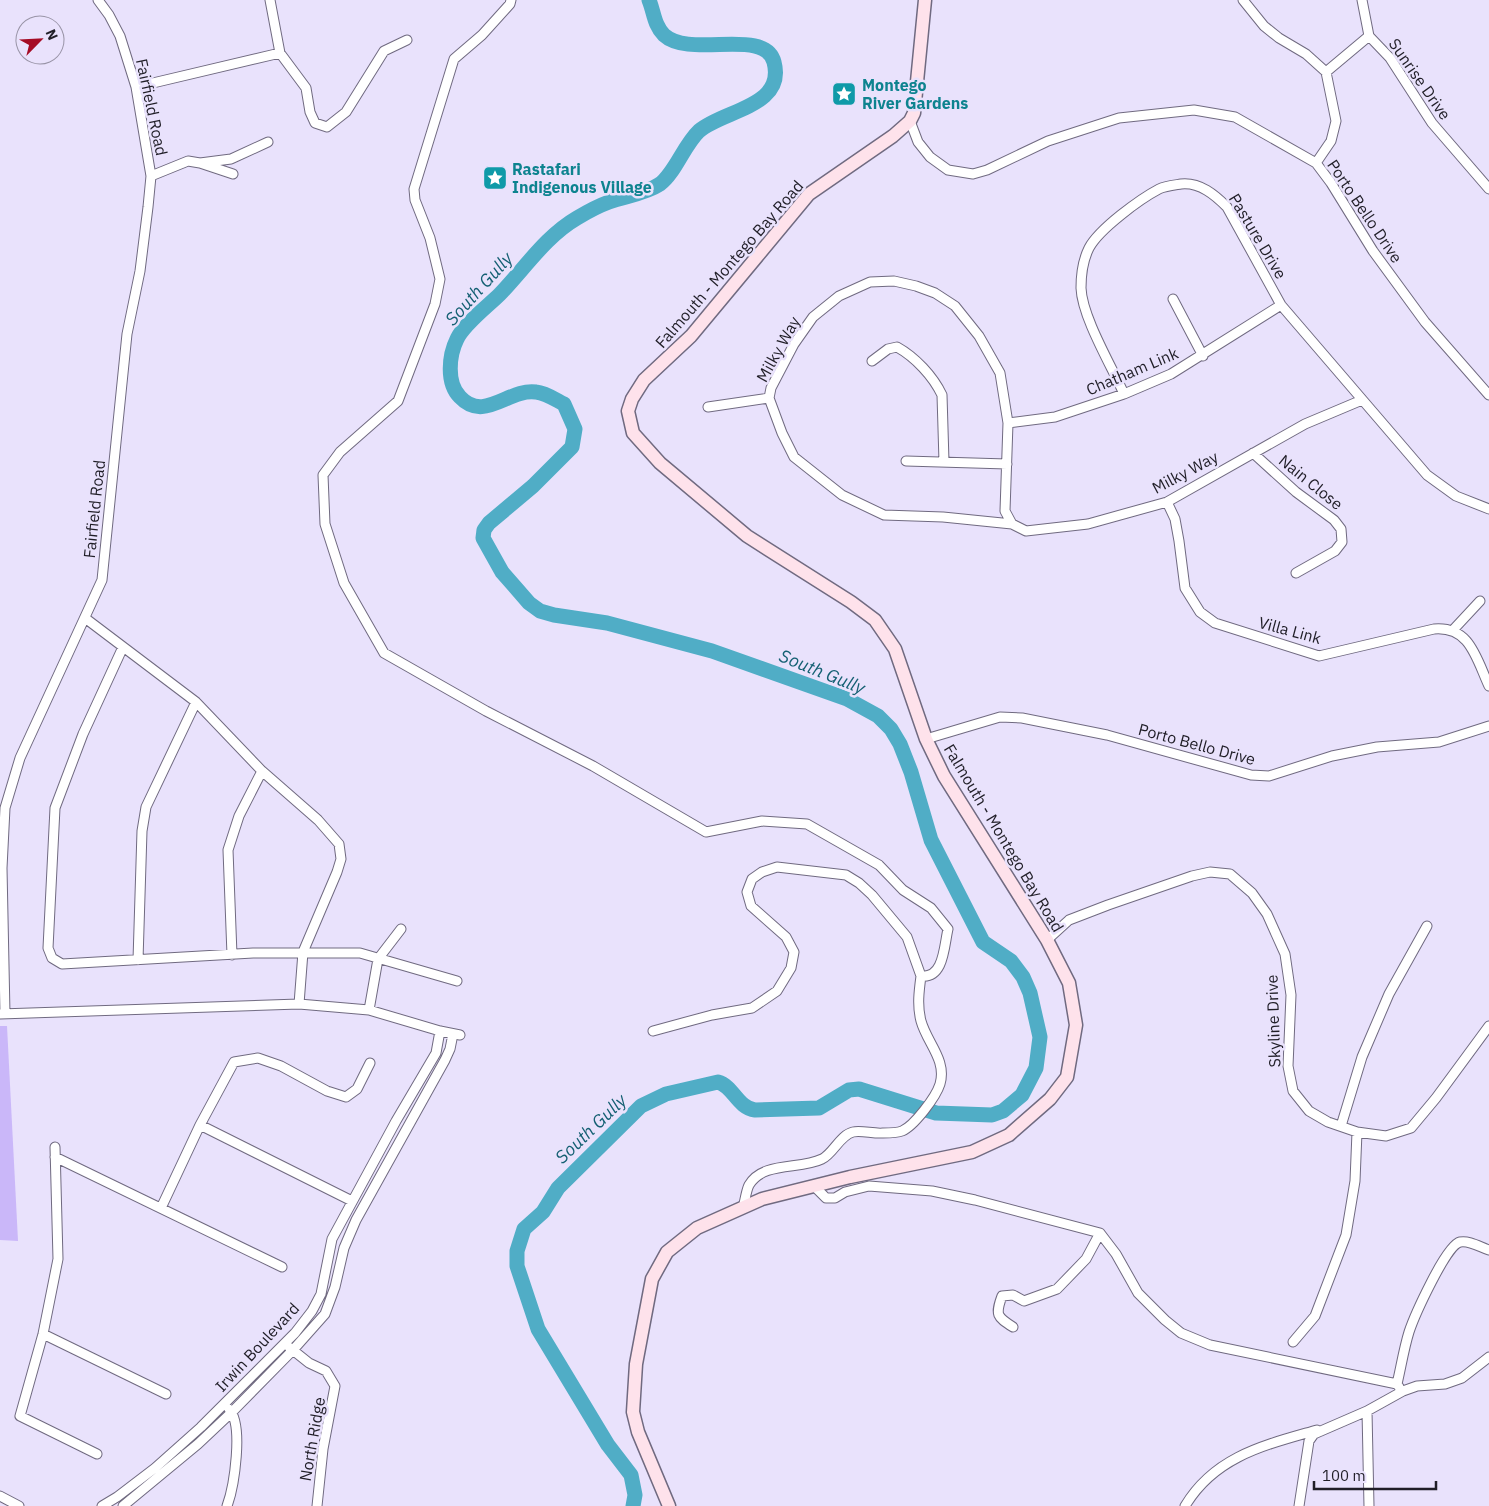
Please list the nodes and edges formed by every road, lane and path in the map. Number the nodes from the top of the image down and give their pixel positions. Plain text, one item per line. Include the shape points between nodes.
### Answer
1 (98, 0) edge
2 (270, 0) edge
3 (511, 0) edge
4 (925, 0) edge
5 (1243, 0) edge
6 (1362, 0) edge
7 (1369, 36) junction
8 (408, 40) dead end
9 (280, 53) junction
10 (1326, 72) junction
11 (136, 87) junction
12 (910, 121) junction
13 (268, 142) dead end
14 (200, 163) junction
15 (1316, 163) junction
16 (233, 174) dead end
17 (151, 176) junction
18 (1489, 189) edge
19 (1173, 299) dead end
20 (1281, 305) junction
21 (1203, 356) junction
22 (872, 361) dead end
23 (1124, 394) junction
24 (1489, 395) edge
25 (768, 398) junction
26 (1362, 400) junction
27 (708, 407) dead end
28 (1008, 423) junction
29 (1253, 452) junction
30 (906, 461) dead end
31 (944, 462) junction
32 (1006, 464) junction
33 (1167, 502) junction
34 (1489, 509) edge
35 (1012, 524) junction
36 (1296, 573) dead end
37 (1480, 601) dead end
38 (85, 618) junction
39 (1453, 630) junction
40 (123, 647) junction
41 (1489, 686) edge
42 (196, 702) junction
43 (1489, 726) edge
44 (926, 739) junction
45 (262, 771) junction
46 (1427, 926) dead end
47 (401, 929) dead end
48 (1048, 940) junction
49 (303, 952) junction
50 (232, 954) junction
51 (378, 959) junction
52 (138, 960) junction
53 (921, 976) junction
54 (457, 981) dead end
55 (299, 1004) junction
56 (369, 1010) junction
57 (2, 1014) edge
58 (1489, 1026) edge
59 (440, 1031) junction
60 (653, 1031) dead end
61 (370, 1062) dead end
62 (396, 1121) junction
63 (200, 1125) junction
64 (406, 1126) junction
65 (1341, 1126) junction
66 (1357, 1132) junction
67 (55, 1147) dead end
68 (55, 1157) junction
69 (814, 1186) junction
70 (352, 1201) junction
71 (161, 1208) junction
72 (743, 1208) junction
73 (344, 1216) junction
74 (356, 1220) junction
75 (1100, 1233) junction
76 (1489, 1250) edge
77 (282, 1268) dead end
78 (326, 1271) junction
79 (337, 1274) junction
80 (1013, 1327) dead end
81 (44, 1334) junction
82 (1293, 1342) dead end
83 (285, 1343) junction
84 (293, 1350) junction
85 (1489, 1357) edge
86 (1400, 1387) junction
87 (166, 1394) dead end
88 (224, 1404) junction
89 (1367, 1411) junction
90 (232, 1412) junction
91 (1322, 1429) junction
92 (97, 1454) dead end
93 (0, 1496) edge
94 (107, 1505) edge
95 (19, 1506) edge
96 (123, 1506) edge
97 (226, 1506) edge
98 (317, 1506) edge
99 (669, 1506) edge
100 (1186, 1506) edge
101 (1299, 1506) edge
102 (1369, 1506) edge

1 - 11 street, Fairfield Road via 120,36
2 - 9 street
3 - 53 street via 482,36 454,59 414,189 440,279 398,401 340,452 323,475 325,524 344,583 384,653 486,711 593,766 706,832 762,821 807,824 879,865 903,890 932,908 948,929 942,962 930,977
4 - 12 main road via 914,113
5 - 10 street via 1264,26 1306,54
6 - 7 street
7 - 10 street, Sunrise Drive
7 - 18 street, Sunrise Drive via 1390,58 1432,123
8 - 9 street via 384,51 346,112 327,128 316,123 310,112 306,88
9 - 11 street
10 - 15 street via 1336,122 1331,141
11 - 17 street, Fairfield Road
12 - 15 street, Porto Bello Drive via 918,142 930,157 958,173 973,174 987,170 1048,141 1119,118 1194,110 1235,117
12 - 44 main road, Falmouth - Montego Bay Road via 809,194 691,336 644,380 628,411 633,434 660,463 747,536 875,620 895,649
13 - 14 street via 231,159
14 - 16 street
14 - 17 street via 188,161
15 - 24 street, Porto Bello Drive via 1424,322
17 - 38 street, Fairfield Road via 140,271 127,334 102,580
19 - 21 street
20 - 21 street, Chatham Link
20 - 23 street, Pasture Drive via 1227,207 1215,194 1200,186 1182,184 1160,188 1102,230 1089,248 1082,268 1081,290 1086,311
20 - 26 street, Pasture Drive
21 - 23 street, Chatham Link
22 - 31 street via 888,349 897,347 938,386 942,395
23 - 28 street, Chatham Link via 1055,417
25 - 27 street
25 - 28 street, Milky Way via 794,344 813,317 839,296 870,282 894,281 935,293 955,306 979,336 1000,373
25 - 35 street, Milky Way via 794,457 842,495 884,515
26 - 29 street, Milky Way via 1305,424
26 - 34 street, Pasture Drive via 1427,475 1456,496
28 - 32 street, Milky Way
29 - 33 street, Milky Way
29 - 36 street, Nain Close via 1341,529 1342,542 1334,551
30 - 31 street
31 - 32 street
32 - 35 street, Milky Way via 1005,511
33 - 35 street, Milky Way via 1088,524 1033,531
33 - 39 street, Villa Link via 1179,541 1185,588 1200,612 1215,623 1319,656 1434,629
37 - 39 street
38 - 40 street
38 - 57 street, Fairfield Road via 20,758 5,808
39 - 41 street via 1468,642
40 - 42 street
40 - 52 street via 83,734 55,808 48,948 52,958 62,964
42 - 45 street
42 - 52 street via 146,807 142,830
43 - 44 street, Porto Bello Drive via 1439,742 1377,746 1332,756 1269,776 1251,775 1107,735 1022,718 1000,717
44 - 48 main road, Falmouth - Montego Bay Road via 944,776
45 - 49 street via 339,844 341,859 337,872
45 - 50 street via 239,816 228,850
46 - 65 street via 1385,1003 1362,1057
47 - 51 street
48 - 65 street, Skyline Drive via 1069,920 1108,905 1192,876 1210,872 1230,874 1252,893 1267,914 1285,954 1290,995 1288,1066 1293,1091 1309,1111
48 - 69 main road, Falmouth - Montego Bay Road via 1069,983 1076,1025 1067,1077 1050,1099 1009,1135 972,1152
49 - 50 street
49 - 51 street via 360,953
49 - 55 street
50 - 52 street
51 - 54 street
51 - 56 street
53 - 60 street via 907,937 859,883 846,875 828,871 778,867 752,879 746,892 751,906 786,937 794,952 792,968 778,991 752,1008
53 - 72 street via 921,1020 940,1061 942,1076 939,1087 919,1118 902,1130 853,1132 824,1158 760,1175 749,1185
55 - 56 street
55 - 57 street
56 - 59 street
58 - 66 street, Skyline Drive via 1411,1128 1386,1136
59 - 62 street, Irwin Boulevard via 436,1053
59 - 64 street, Irwin Boulevard via 456,1034
61 - 63 street via 357,1089 346,1097 258,1058 234,1062
62 - 64 street
62 - 70 street, Irwin Boulevard
63 - 70 street
63 - 71 street
64 - 74 street, Irwin Boulevard
65 - 66 street, Skyline Drive
66 - 82 street via 1355,1181 1346,1235 1315,1316
67 - 68 street
68 - 71 street
68 - 81 street via 58,1259
69 - 72 main road, Falmouth - Montego Bay Road
69 - 75 street via 826,1198 869,1186 932,1191
70 - 73 street, Irwin Boulevard
71 - 77 street
72 - 99 main road, Falmouth - Montego Bay Road via 690,1233 667,1252 652,1279 636,1364 633,1412
73 - 74 street
73 - 78 street, Irwin Boulevard via 332,1239
74 - 79 street, Irwin Boulevard
75 - 80 street via 1086,1259 1058,1289 1024,1300 1013,1295 1002,1296 997,1310 1001,1319
75 - 86 street via 1138,1293 1181,1333 1210,1345
76 - 86 street via 1460,1242 1448,1254 1417,1311 1409,1333
78 - 79 street
78 - 83 street, Irwin Boulevard via 321,1294 312,1312
79 - 84 street, Irwin Boulevard via 325,1314
81 - 87 street
81 - 92 street via 20,1416
83 - 84 street, North Ridge
83 - 88 street, Irwin Boulevard
84 - 90 street, Irwin Boulevard
84 - 98 street, North Ridge via 326,1371 336,1386 323,1448
85 - 86 street via 1462,1378 1445,1384
86 - 89 street
88 - 90 street
88 - 94 street, Irwin Boulevard via 155,1468
89 - 91 street
89 - 102 street
90 - 96 street, Irwin Boulevard
90 - 97 street via 238,1436
91 - 100 street via 1256,1447 1206,1480
91 - 101 street via 1309,1442
93 - 95 street

